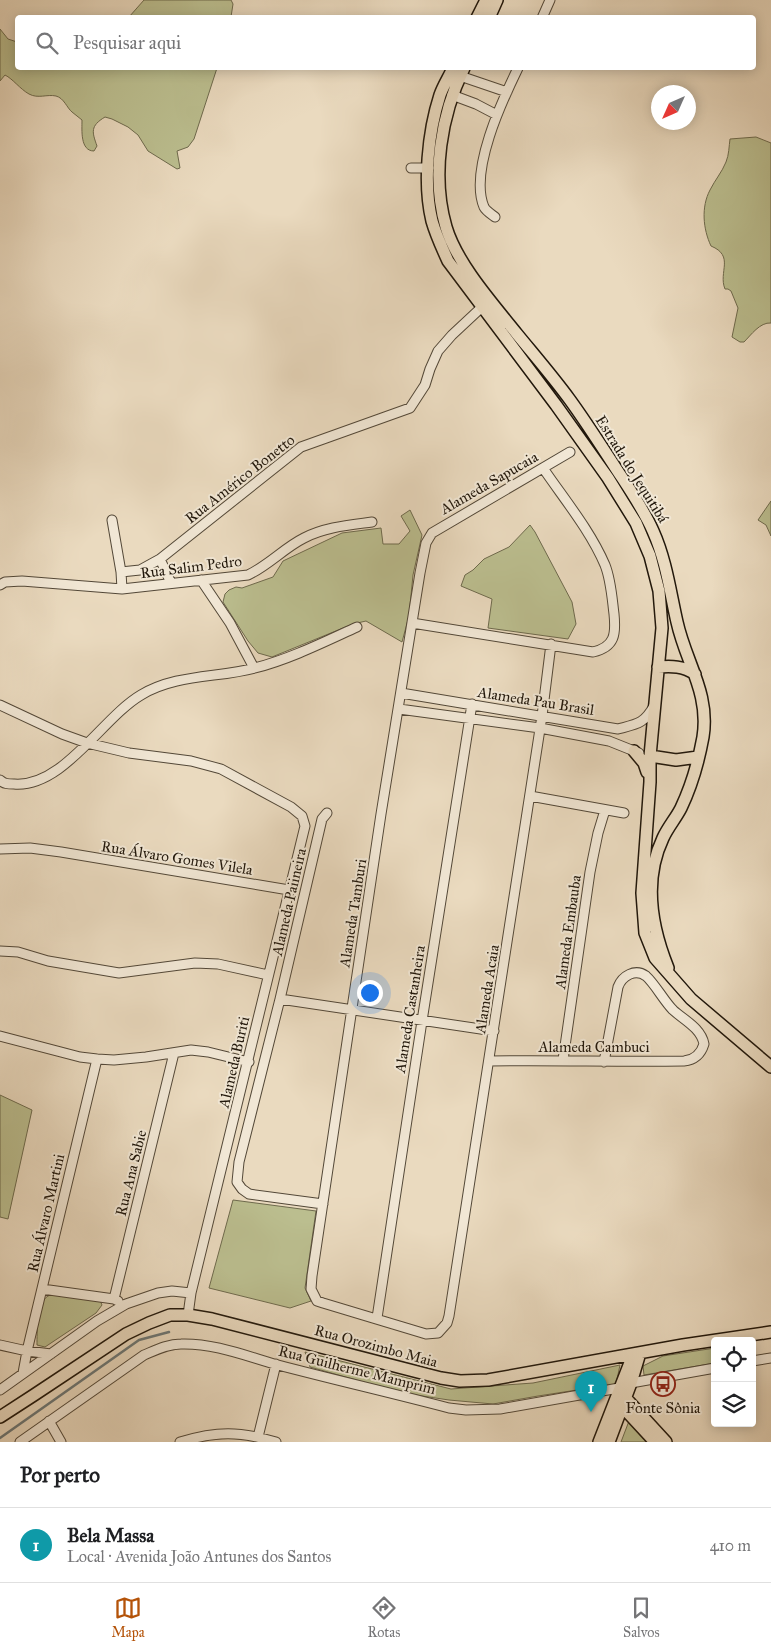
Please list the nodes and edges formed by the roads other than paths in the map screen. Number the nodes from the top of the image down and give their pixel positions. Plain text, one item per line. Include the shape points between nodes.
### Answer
1 (486, 0) edge
2 (498, 0) edge
3 (550, 0) edge
4 (478, 15) edge
5 (490, 15) edge
6 (543, 15) edge
7 (459, 70) edge
8 (517, 70) edge
9 (506, 92) junction
10 (452, 95) junction
11 (497, 115) junction
12 (411, 168) dead end
13 (429, 168) junction
14 (495, 217) dead end
15 (482, 306) junction
16 (570, 452) dead end
17 (543, 468) junction
18 (112, 520) dead end
19 (372, 522) dead end
20 (426, 543) joint
21 (160, 559) junction
22 (121, 572) junction
23 (201, 580) junction
24 (171, 583) junction
25 (0, 584) edge
26 (122, 589) junction
27 (412, 623) junction
28 (357, 627) dead end
29 (551, 644) junction
30 (254, 668) junction
31 (658, 668) junction
32 (696, 674) junction
33 (401, 693) junction
34 (655, 703) junction
35 (472, 704) junction
36 (0, 705) edge
37 (399, 709) junction
38 (542, 716) junction
39 (470, 718) junction
40 (540, 728) junction
41 (618, 729) junction
42 (87, 743) junction
43 (615, 743) junction
44 (634, 751) junction
45 (650, 756) junction
46 (698, 757) junction
47 (0, 780) edge
48 (650, 782) junction
49 (530, 796) junction
50 (605, 810) junction
51 (327, 813) dead end
52 (624, 813) dead end
53 (0, 849) edge
54 (289, 890) junction
55 (0, 952) edge
56 (268, 975) junction
57 (671, 975) junction
58 (280, 999) junction
59 (352, 1010) junction
60 (422, 1021) junction
61 (494, 1031) junction
62 (0, 1036) edge
63 (174, 1053) junction
64 (98, 1059) junction
65 (563, 1060) junction
66 (489, 1061) junction
67 (249, 1062) junction
68 (604, 1062) junction
69 (771, 1067) edge
70 (323, 1204) junction
71 (42, 1289) junction
72 (192, 1293) junction
73 (114, 1299) junction
74 (126, 1304) junction
75 (188, 1315) junction
76 (377, 1318) junction
77 (771, 1332) edge
78 (0, 1345) edge
79 (27, 1351) junction
80 (51, 1354) junction
81 (637, 1354) junction
82 (771, 1358) edge
83 (756, 1360) edge
84 (276, 1364) junction
85 (711, 1369) edge
86 (23, 1373) junction
87 (631, 1383) junction
88 (0, 1390) edge
89 (620, 1396) junction
90 (0, 1416) edge
91 (49, 1421) junction
92 (258, 1437) junction
93 (20, 1442) edge
94 (61, 1442) edge
95 (180, 1442) edge
96 (276, 1442) edge
97 (599, 1442) edge
98 (609, 1442) edge
99 (655, 1442) edge
100 (666, 1442) edge

1 - 4 main road
2 - 5 main road
3 - 6 street
7 - 9 street
7 - 10 main road, Estrada do Jequitibá
7 - 13 main road, Estrada do Jequitibá via 440,93 432,122
8 - 9 street
9 - 11 street
10 - 11 street
10 - 32 main road, Estrada do Jequitibá via 444,123 440,188 442,210 452,242 465,266 570,400 652,528 664,559 686,652
11 - 14 street via 482,164 480,191 485,209
12 - 13 street
13 - 15 main road, Estrada do Jequitibá via 430,212 440,244 448,261
15 - 21 street, Rua Américo Bonetto via 438,351 425,385 410,408 300,447
15 - 31 main road, Estrada do Jequitibá via 608,478 636,523 650,556 659,590 662,628
16 - 17 street, Alameda Sapucaia
17 - 20 street, Alameda Sapucaia via 446,524 432,533
17 - 29 street via 589,535 605,566 615,627 609,645 593,652
18 - 22 street
19 - 23 street, Rua Salim Pedro via 323,530 304,538 248,575
20 - 27 street, Alameda Tamburi
21 - 22 street, Rua Américo Bonetto via 140,570
21 - 24 street
22 - 26 street
23 - 24 street, Rua Salim Pedro
23 - 30 street via 230,623
24 - 26 street, Rua Salim Pedro
25 - 26 street, Rua Salim Pedro via 22,581
27 - 29 street
27 - 33 street, Alameda Tamburi
28 - 30 street
29 - 38 street, Alameda Acaia
30 - 42 street via 168,682 141,695 117,713
31 - 32 main road via 678,667
31 - 34 main road, Estrada do Jequitibá
32 - 46 main road, Estrada do Jequitibá via 704,714
33 - 35 street, Alameda Pau Brasil
33 - 37 street, Alameda Tamburi
34 - 41 street, Alameda Pau Brasil via 648,717 640,723
34 - 45 main road, Estrada do Jequitibá
35 - 38 street, Alameda Pau Brasil
35 - 39 street, Alameda Castanheira
36 - 42 street
37 - 39 street, Alameda Pau Brasil
37 - 59 street, Alameda Tamburi
38 - 40 street, Alameda Acaia
38 - 41 street, Alameda Pau Brasil
39 - 40 street, Alameda Pau Brasil
39 - 60 street, Alameda Castanheira
40 - 43 street, Alameda Pau Brasil
40 - 49 street, Alameda Acaia
41 - 43 street
42 - 47 street via 58,770 40,780 20,785
42 - 54 street, Alameda Buriti via 129,754 191,761 221,769 291,807 302,816 305,826
43 - 44 street, Alameda Pau Brasil
44 - 45 street, Alameda Pau Brasil
44 - 48 main road via 644,763
45 - 46 main road via 676,760
45 - 48 main road, Estrada do Jequitibá
46 - 57 main road, Estrada do Jequitibá via 681,809 659,846 653,874 651,904 656,934
48 - 57 main road, Estrada do Jequitibá via 642,893 645,933 655,958
49 - 50 street
49 - 61 street, Alameda Acaia
50 - 52 street
50 - 65 street, Alameda Embauba via 590,872
51 - 58 street, Alameda Paiineira via 322,819
53 - 54 street, Rua Álvaro Gomes Vilela via 61,852
54 - 56 street, Alameda Buriti
55 - 56 street via 18,952 48,961 119,973 196,963 218,964
56 - 67 street, Alameda Buriti
57 - 69 main road, Estrada do Jequitibá via 691,999
58 - 59 street
58 - 70 street, Alameda Paiineira via 239,1162 237,1182 249,1194
59 - 60 street
59 - 70 street, Alameda Tamburi
60 - 61 street
60 - 76 street, Alameda Castanheira
61 - 66 street, Alameda Acaia
62 - 64 street
63 - 64 street
63 - 67 street via 208,1052
63 - 73 street, Rua Ana Sabie
64 - 71 street, Rua Álvaro Martini
65 - 66 street, Alameda Cambuci
65 - 68 street, Alameda Cambuci
66 - 76 street, Alameda Acaia via 447,1323 438,1333 426,1334
67 - 72 street, Alameda Buriti
68 - 68 street, Alameda Cambuci via 689,1061 698,1055 704,1044 699,1032 672,1009 646,977 628,974 618,987
70 - 76 street, Alameda Tamburi via 311,1288 317,1301
71 - 73 street
71 - 79 street, Rua Álvaro Martini
72 - 74 street via 158,1293
72 - 75 street, Alameda Buriti
73 - 74 street
74 - 80 street
75 - 81 main road, Rua Orozimbo Maia via 460,1381 507,1378
75 - 90 main road, Rua Orozimbo Maia via 170,1315 126,1334
77 - 81 main road, Rua Orozimbo Maia
78 - 79 street
79 - 80 street
79 - 86 street, Rua Álvaro Martini
80 - 86 street
81 - 87 main road
81 - 89 main road
82 - 83 street
84 - 89 street, Rua Guilherme Mamprim via 466,1410
84 - 91 street, Rua Guilherme Mamprim via 211,1347 165,1346 144,1355
84 - 92 street
85 - 87 street
86 - 88 street
87 - 89 main road
89 - 97 main road
89 - 98 main road
89 - 99 main road
89 - 100 main road
91 - 93 street, Rua Guilherme Mamprim
91 - 94 street
92 - 95 street via 218,1433
92 - 96 street

